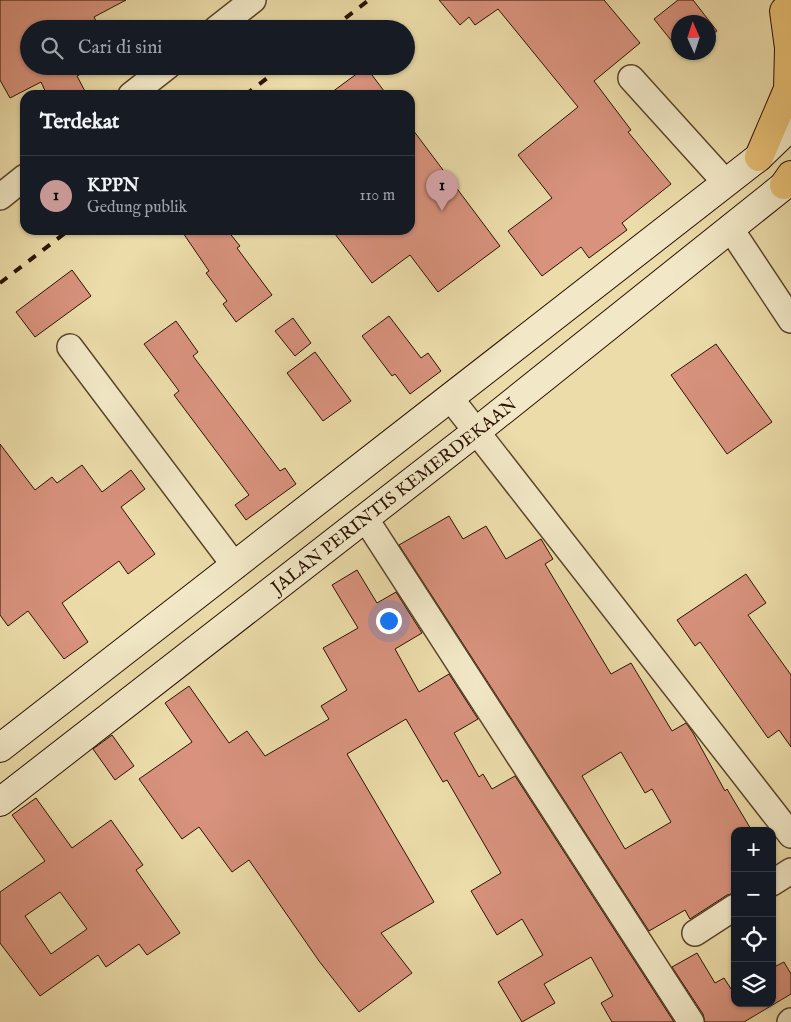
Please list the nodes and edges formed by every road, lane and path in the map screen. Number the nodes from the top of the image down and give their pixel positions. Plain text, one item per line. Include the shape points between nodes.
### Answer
1 (253, 0) edge
2 (783, 9) edge
3 (227, 20) edge
4 (157, 75) edge
5 (631, 78) dead end
6 (137, 90) edge
7 (791, 126) edge
8 (759, 157) junction
9 (789, 180) edge
10 (20, 182) edge
11 (726, 183) junction
12 (0, 197) edge
13 (730, 228) junction
14 (791, 320) edge
15 (70, 347) dead end
16 (451, 399) junction
17 (477, 431) junction
18 (365, 518) junction
19 (235, 566) junction
20 (0, 748) edge
21 (0, 802) edge
22 (791, 835) edge
23 (791, 871) edge
24 (776, 880) edge
25 (731, 910) edge
26 (695, 933) dead end
27 (692, 1022) edge

1 - 3 street
2 - 8 highway via 789,48 788,89
4 - 6 street
5 - 11 street
7 - 8 main road
8 - 11 main road
9 - 13 main road, JALAN PERINTIS KEMERDEKAAN
10 - 12 street
11 - 16 main road
13 - 14 street
13 - 17 main road, JALAN PERINTIS KEMERDEKAAN
15 - 19 street
16 - 17 street
16 - 19 main road
17 - 18 main road, JALAN PERINTIS KEMERDEKAAN
17 - 22 street
18 - 21 main road, JALAN PERINTIS KEMERDEKAAN
18 - 27 street
19 - 20 main road
23 - 24 street
25 - 26 street

